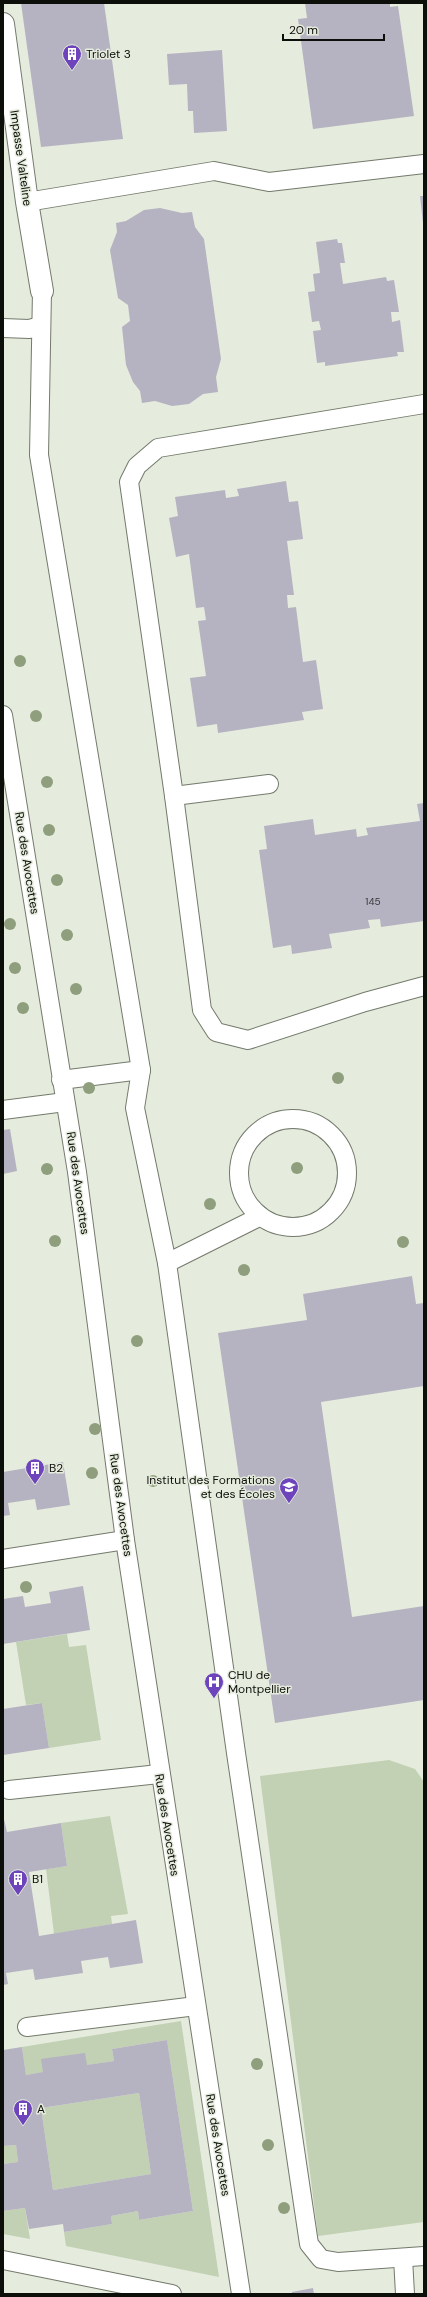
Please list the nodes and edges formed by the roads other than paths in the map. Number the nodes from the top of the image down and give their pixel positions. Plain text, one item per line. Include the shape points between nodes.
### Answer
1 (3, 24) edge
2 (424, 164) edge
3 (27, 202) junction
4 (42, 291) joint
5 (41, 326) junction
6 (3, 328) edge
7 (424, 404) edge
8 (3, 715) edge
9 (269, 784) dead end
10 (174, 796) junction
11 (424, 986) edge
12 (141, 1070) junction
13 (62, 1080) junction
14 (65, 1102) junction
15 (3, 1110) edge
16 (259, 1216) junction
17 (167, 1263) junction
18 (125, 1540) junction
19 (3, 1559) edge
20 (159, 1774) junction
21 (9, 1790) dead end
22 (196, 2006) junction
23 (27, 2027) dead end
24 (424, 2256) edge
25 (403, 2258) junction
26 (3, 2260) edge
27 (172, 2294) edge
28 (241, 2294) edge
29 (405, 2294) edge

1 - 3 street, Impasse Valteline
2 - 3 lane via 269,182 214,171
3 - 4 street, Impasse Valteline
4 - 5 lane
5 - 6 lane via 29,329
5 - 12 lane via 39,455
7 - 10 lane via 158,448 137,466 129,482
8 - 13 lane, Rue des Avocettes
9 - 10 lane
10 - 11 lane via 202,1010 216,1032 248,1040 365,1002
12 - 13 lane
12 - 17 lane via 135,1108
13 - 14 lane, Rue des Avocettes
14 - 15 lane
14 - 18 lane, Rue des Avocettes via 77,1172
16 - 16 lane via 247,1204 240,1188 238,1171 242,1154 250,1138 263,1127 279,1120 296,1118 313,1121 328,1130 340,1145 347,1163 347,1181 341,1199 329,1214 313,1224 294,1228 275,1225
16 - 17 lane
17 - 25 lane via 309,2244 321,2259 338,2262
18 - 19 lane
18 - 20 lane, Rue des Avocettes
20 - 21 lane
20 - 22 lane, Rue des Avocettes
22 - 23 lane
22 - 28 lane, Rue des Avocettes
24 - 25 lane
25 - 29 lane
26 - 27 lane

